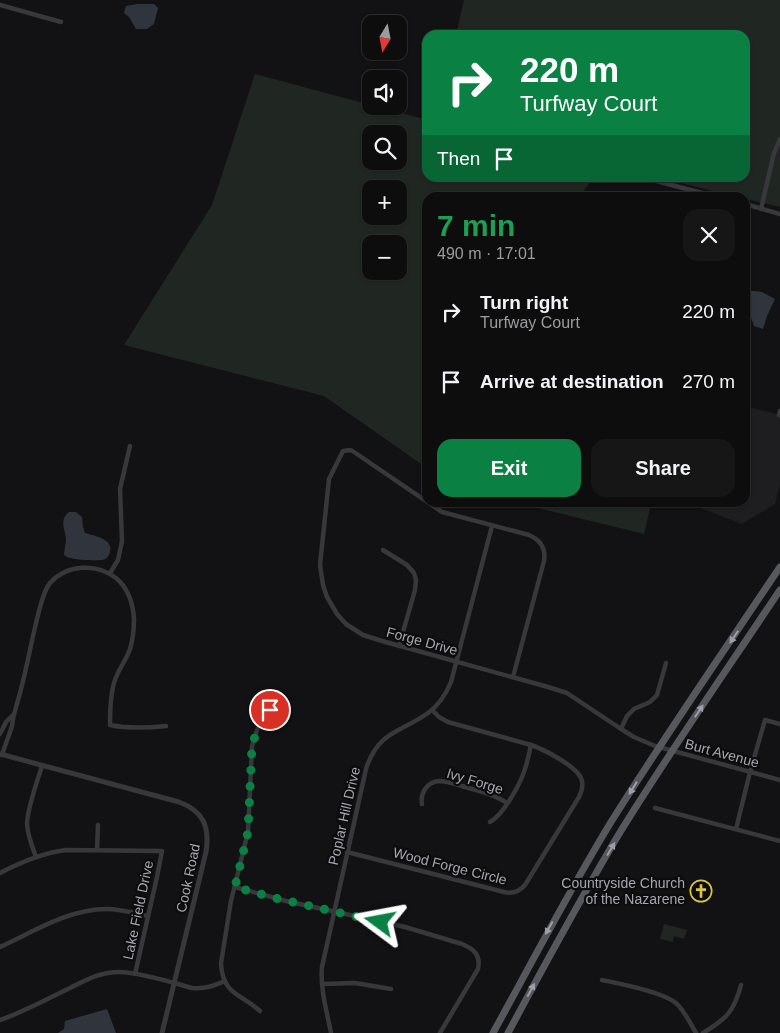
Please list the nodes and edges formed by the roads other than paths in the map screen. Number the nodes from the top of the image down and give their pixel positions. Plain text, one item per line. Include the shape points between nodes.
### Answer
1 (0, 5) edge
2 (61, 22) dead end
3 (780, 139) edge
4 (660, 182) edge
5 (698, 192) edge
6 (750, 205) edge
7 (762, 208) junction
8 (780, 214) edge
9 (130, 446) dead end
10 (422, 499) edge
11 (433, 507) edge
12 (492, 526) junction
13 (383, 550) dead end
14 (780, 562) edge
15 (780, 567) edge
16 (110, 574) junction
17 (780, 590) edge
18 (752, 609) junction
19 (399, 646) junction
20 (456, 662) junction
21 (666, 662) dead end
22 (513, 677) junction
23 (270, 710) dead end
24 (432, 710) junction
25 (14, 714) junction
26 (780, 724) edge
27 (166, 726) dead end
28 (621, 729) junction
29 (0, 734) edge
30 (531, 745) junction
31 (659, 748) junction
32 (672, 752) junction
33 (1, 754) edge
34 (42, 766) junction
35 (750, 772) junction
36 (780, 780) edge
37 (507, 803) junction
38 (422, 804) dead end
39 (655, 808) dead end
40 (490, 822) dead end
41 (98, 825) dead end
42 (736, 829) junction
43 (780, 841) edge
44 (97, 850) junction
45 (347, 852) junction
46 (36, 857) junction
47 (0, 873) edge
48 (235, 887) junction
49 (334, 911) junction
50 (148, 916) junction
51 (0, 947) edge
52 (135, 974) junction
53 (602, 980) dead end
54 (225, 981) junction
55 (174, 983) junction
56 (322, 984) junction
57 (741, 986) dead end
58 (391, 989) dead end
59 (260, 1011) dead end
60 (0, 1020) edge
61 (162, 1033) edge
62 (331, 1033) edge
63 (440, 1033) edge
64 (493, 1033) edge
65 (508, 1033) edge
66 (696, 1033) edge
67 (703, 1033) edge

1 - 2 street
3 - 7 street
4 - 5 street
6 - 7 street
7 - 8 street
9 - 16 street via 120,489 122,541 118,560
10 - 19 street, Forge Drive via 351,450 343,451 329,479 320,565 323,588 331,606 346,624 369,637
11 - 12 street, Forge Drive
12 - 20 street, Poplar Hill Drive
12 - 22 street via 535,538 545,554
13 - 19 street via 407,565 416,580
14 - 18 highway
15 - 18 highway
16 - 25 street via 98,569 75,568 59,575 50,584 42,598
16 - 27 street via 125,588 134,620 130,650 114,684 110,725 134,728
32 -> 17 highway
18 -> 31 highway
19 - 20 street, Forge Drive
20 - 22 street, Forge Drive
20 - 24 street, Poplar Hill Drive via 446,694
21 - 28 street via 657,695 650,702 634,708
22 - 28 street, Forge Drive via 567,693
23 - 48 street via 257,730 252,746 248,832
24 - 30 street, Wood Forge Circle via 448,722
24 - 45 street, Poplar Hill Drive via 390,734 374,751 366,769
25 - 29 street
25 - 33 street
26 - 35 street via 765,720
28 - 31 street, Forge Drive
30 - 37 street via 524,773
30 - 45 street, Wood Forge Circle via 574,770 581,778 582,788 560,830 520,890 504,892
31 - 32 street, Burt Avenue
31 -> 64 highway via 576,882
32 - 35 street, Burt Avenue
65 -> 32 highway via 591,882
33 - 34 street, Cook Road
34 - 46 street via 27,824
34 - 55 street, Cook Road via 179,802 201,817 207,834 206,852
35 - 36 street, Burt Avenue
35 - 42 street
37 - 38 street, Ivy Forge via 482,792 438,782 426,786
37 - 40 street via 499,816
39 - 42 street
41 - 44 street
42 - 43 street
44 - 46 street via 66,850
44 - 50 street, Lake Field Drive via 162,851
45 - 49 street, Poplar Hill Drive
46 - 47 street
48 - 49 street
48 - 54 street via 222,956 221,969
49 - 56 street, Poplar Hill Drive via 322,967
49 - 63 street via 430,934 462,944 476,953 479,962 476,975
50 - 51 street via 120,910 89,910 72,914
50 - 52 street, Lake Field Drive
52 - 55 street
52 - 60 street via 100,975
53 - 66 street via 673,1000
54 - 55 street via 202,989
54 - 59 street
55 - 61 street, Cook Road
56 - 58 street via 355,983
56 - 62 street, Poplar Hill Drive
57 - 67 street via 731,1011

